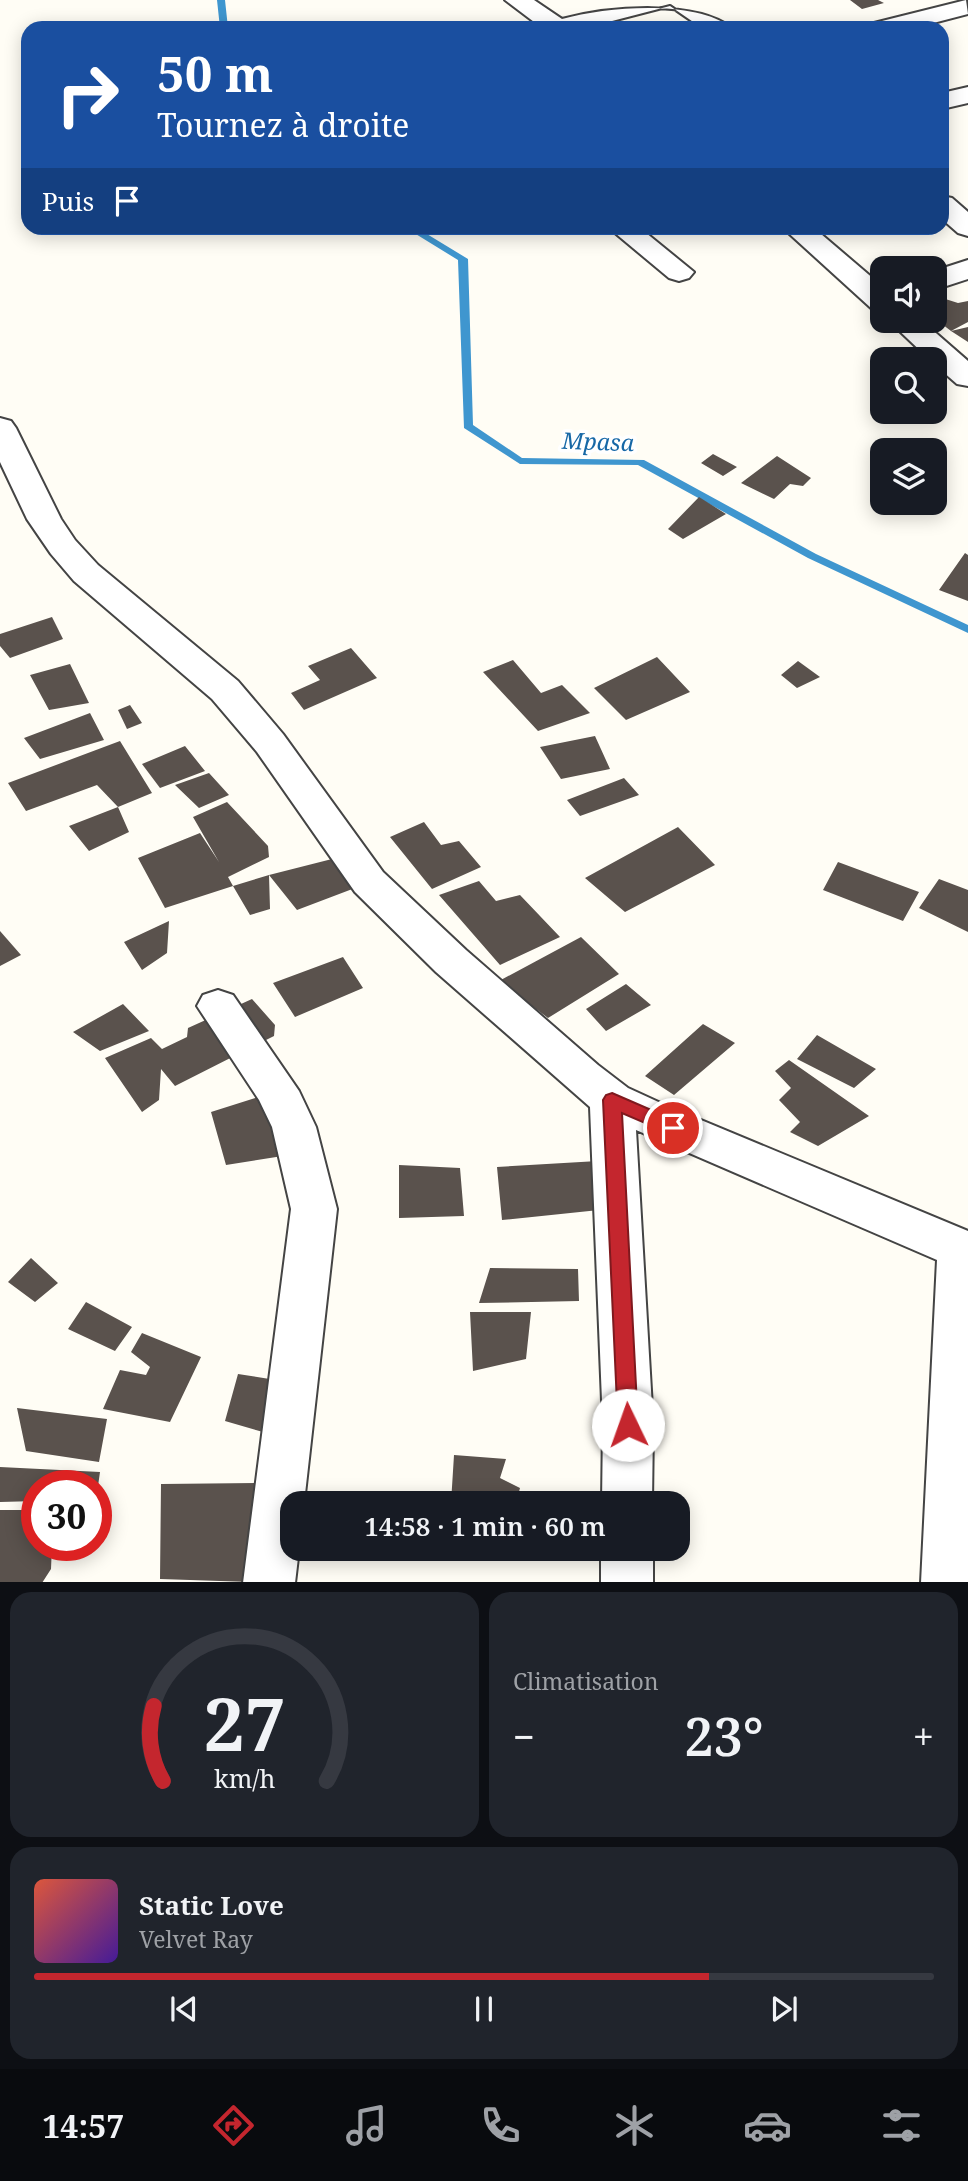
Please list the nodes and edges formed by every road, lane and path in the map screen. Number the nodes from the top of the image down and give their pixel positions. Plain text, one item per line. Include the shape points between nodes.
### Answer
1 (517, 0) edge
2 (662, 0) edge
3 (678, 0) edge
4 (968, 7) edge
5 (548, 21) edge
6 (584, 21) edge
7 (709, 21) edge
8 (911, 21) edge
9 (968, 95) edge
10 (949, 99) edge
11 (949, 210) edge
12 (968, 227) edge
13 (633, 235) edge
14 (805, 235) edge
15 (968, 269) edge
16 (679, 272) dead end
17 (947, 276) edge
18 (870, 291) edge
19 (918, 333) edge
20 (968, 377) edge
21 (0, 428) edge
22 (218, 1006) dead end
23 (612, 1100) junction
24 (964, 1250) edge
25 (627, 1491) edge
26 (627, 1561) edge
27 (269, 1582) edge
28 (627, 1582) edge
29 (947, 1582) edge

1 - 5 street
2 - 6 street
3 - 7 street
4 - 8 street
9 - 10 street
11 - 12 street
13 - 16 street
14 - 18 street
15 - 17 street
19 - 20 street
21 - 23 street via 44,519 86,573 225,690 270,743 369,882
22 - 27 street via 277,1091 294,1127 314,1209
23 - 24 street
23 - 25 street
24 - 29 street
26 - 28 street

